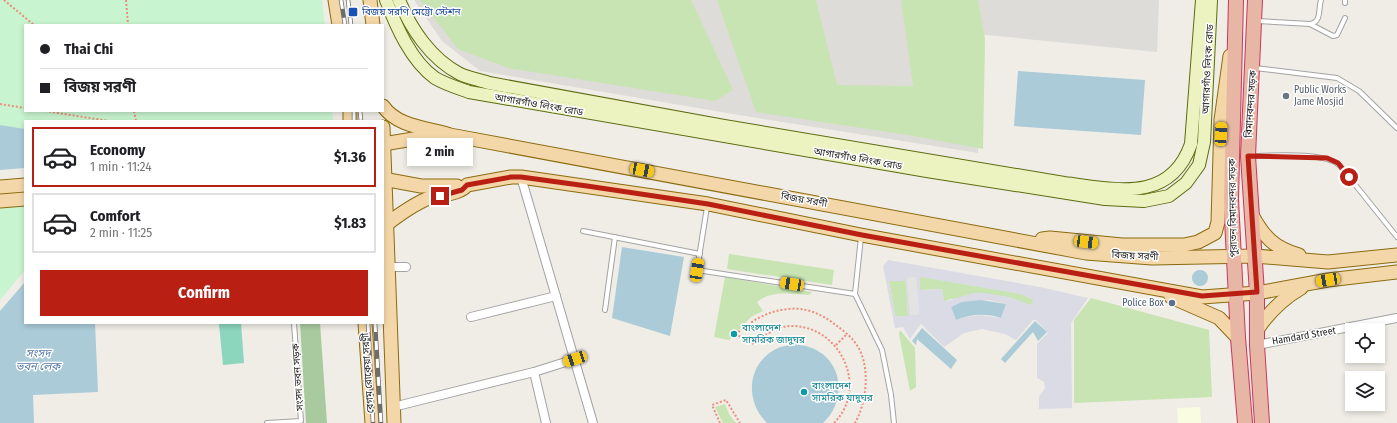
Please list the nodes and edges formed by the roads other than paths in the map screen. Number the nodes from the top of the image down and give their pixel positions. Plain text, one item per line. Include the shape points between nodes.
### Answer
1 (335, 0) edge
2 (370, 0) edge
3 (386, 0) edge
4 (399, 0) edge
5 (1202, 0) edge
6 (1211, 0) edge
7 (1236, 0) edge
8 (1255, 0) edge
9 (1321, 0) edge
10 (1344, 18) dead end
11 (1254, 21) junction
12 (339, 24) edge
13 (373, 24) edge
14 (1310, 24) junction
15 (1234, 34) junction
16 (434, 55) junction
17 (420, 63) junction
18 (1253, 68) junction
19 (384, 107) edge
20 (1397, 128) edge
21 (450, 135) junction
22 (384, 143) edge
23 (1248, 156) junction
24 (521, 177) junction
25 (384, 179) edge
26 (24, 185) edge
27 (467, 185) junction
28 (0, 187) edge
29 (24, 199) edge
30 (0, 201) edge
31 (708, 204) junction
32 (1252, 213) junction
33 (387, 224) junction
34 (583, 231) dead end
35 (862, 235) junction
36 (615, 237) junction
37 (1397, 237) edge
38 (1031, 242) junction
39 (700, 254) junction
40 (1397, 255) edge
41 (1233, 256) junction
42 (1255, 256) junction
43 (1328, 262) junction
44 (406, 266) dead end
45 (390, 267) junction
46 (1397, 272) edge
47 (1328, 280) junction
48 (1142, 286) junction
49 (1257, 292) junction
50 (855, 294) junction
51 (1236, 295) junction
52 (556, 296) junction
53 (605, 310) dead end
54 (471, 317) dead end
55 (1397, 318) edge
56 (294, 324) edge
57 (365, 324) edge
58 (1257, 330) junction
59 (1238, 338) junction
60 (1257, 345) junction
61 (575, 359) junction
62 (534, 372) junction
63 (393, 407) junction
64 (267, 423) edge
65 (372, 423) edge
66 (394, 423) edge
67 (546, 423) edge
68 (593, 423) edge
69 (894, 423) edge
70 (1245, 423) edge
71 (1262, 423) edge

1 - 12 main road
2 - 13 main road
3 - 17 main road, আগারগাঁও লিংক রোড via 398,28
4 - 16 main road, আগারগাঁও লিংক রোড via 412,26
5 - 16 main road, আগারগাঁও লিংক রোড via 1191,144 1185,160 1176,172 1159,184 1129,189 1064,183 724,126 489,83 460,74
6 - 17 main road, আগারগাঁও লিংক রোড via 1202,155 1193,174 1180,188 1169,196 1152,200 1105,199 919,170 481,95 440,80
7 - 15 highway, পুরাতন বিমানবন্দর সড়ক
8 - 11 highway, বিমানবন্দর সড়ক
9 - 14 lane via 1318,20
10 - 14 lane via 1336,35 1333,36
11 - 14 lane
11 - 18 highway, বিমানবন্দর সড়ক
15 - 38 main road via 1221,120 1218,222 1215,233 1198,242 1184,245 1122,245 1050,238
15 - 41 highway, পুরাতন বিমানবন্দর সড়ক via 1231,199
16 - 17 main road
18 - 20 lane via 1337,78 1359,91
18 - 23 highway, বিমানবন্দর সড়ক
19 - 21 main road, বিজয় সরণী via 396,118 414,126
21 - 22 main road via 424,136
21 - 38 main road, বিজয় সরণী
22 - 25 main road
23 - 32 highway, বিমানবন্দর সড়ক
23 - 37 lane via 1314,157 1333,160
24 - 27 main road
24 - 31 main road
24 - 52 street
25 - 27 main road via 421,186
25 - 33 main road
26 - 28 main road
27 - 33 main road via 462,190 429,198 412,206
29 - 30 main road
31 - 35 main road
31 - 39 lane
32 - 42 highway, বিমানবন্দর সড়ক
32 - 43 main road via 1261,232 1271,242 1289,252
33 - 45 main road
34 - 36 lane
35 - 48 main road
35 - 50 lane
36 - 39 lane
36 - 53 lane
38 - 41 main road, বিজয় সরণী via 1121,257
39 - 50 lane via 697,270
40 - 43 main road
41 - 42 main road, বিজয় সরণী
41 - 51 highway, পুরাতন বিমানবন্দর সড়ক
42 - 43 main road, বিজয় সরণী
42 - 49 highway, বিমানবন্দর সড়ক
44 - 45 street
45 - 63 main road
46 - 47 main road
47 - 49 main road
47 - 58 main road via 1300,289 1281,300
48 - 51 main road via 1202,296
48 - 59 main road via 1219,318
49 - 51 main road
49 - 58 highway, বিমানবন্দর সড়ক
50 - 69 lane via 882,350
51 - 59 highway
52 - 54 street
52 - 61 street
55 - 60 street, Hamdard Street
56 - 64 lane, সংসদ ভবন সড়ক via 301,421
57 - 65 main road, বেগম রোকেয়া সরণী
58 - 60 highway, বিমানবন্দর সড়ক
59 - 70 highway
60 - 71 highway, বিমানবন্দর সড়ক
61 - 62 street
61 - 68 street
62 - 63 street
62 - 67 street
63 - 66 main road

